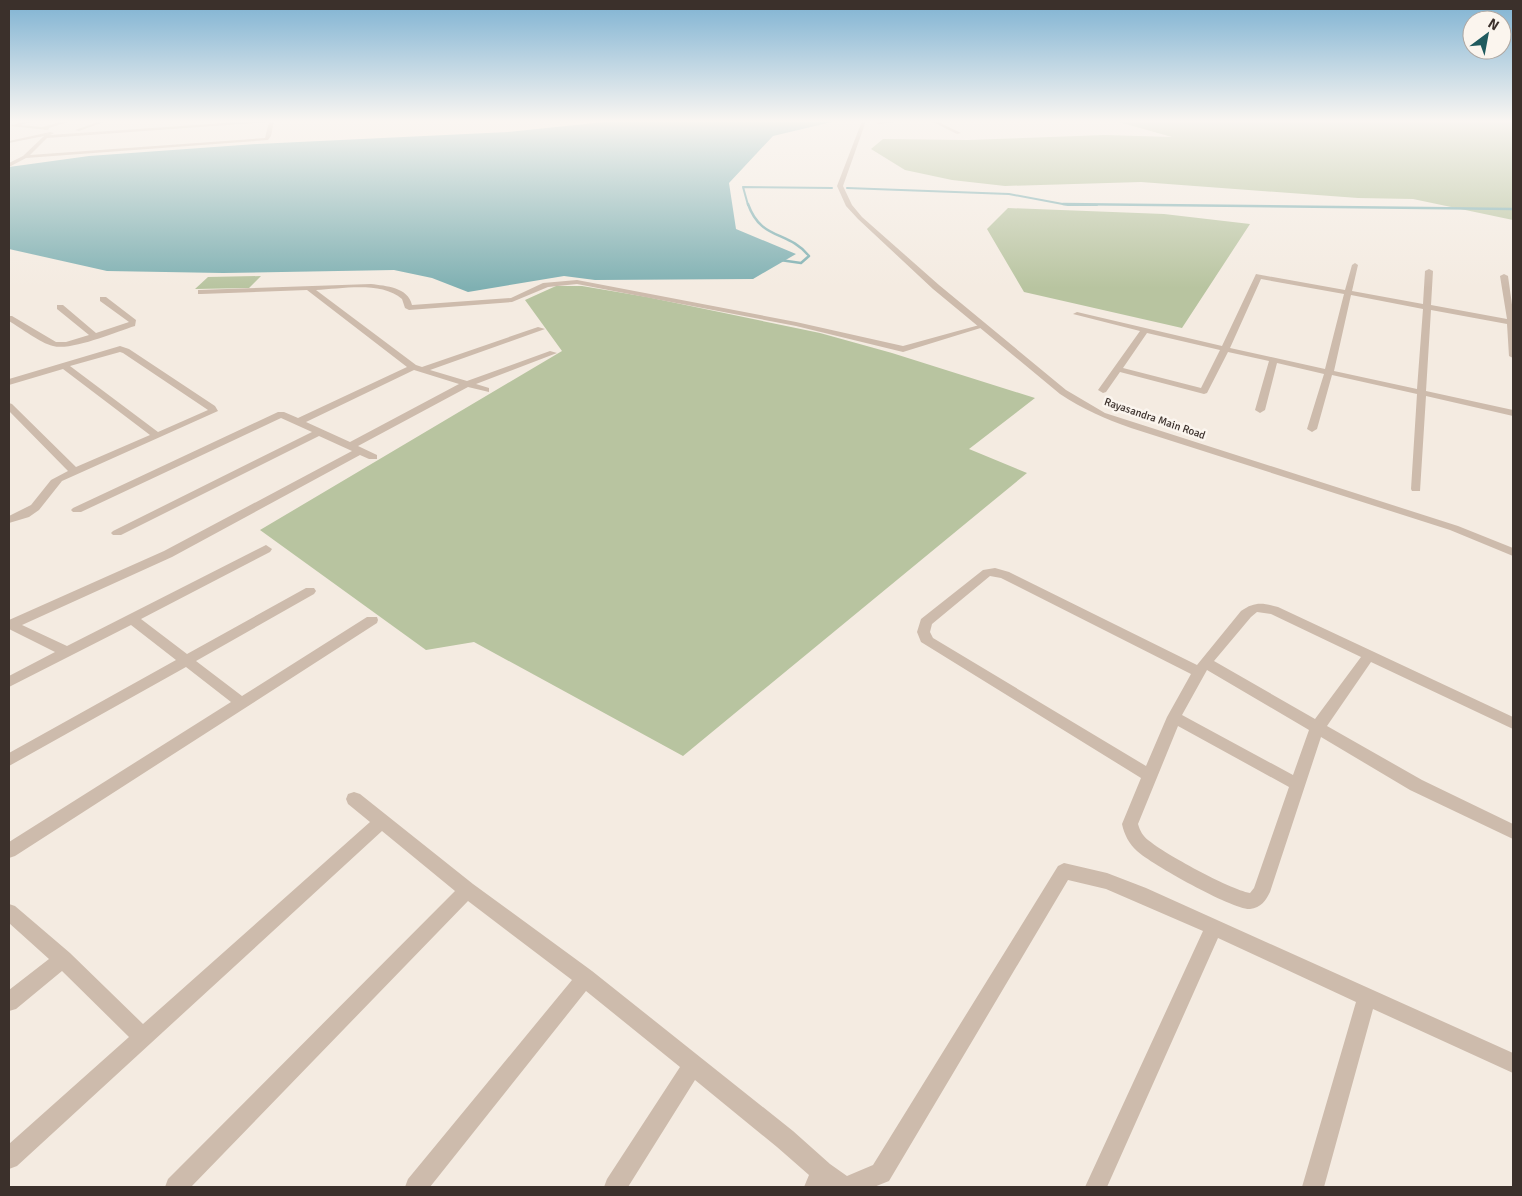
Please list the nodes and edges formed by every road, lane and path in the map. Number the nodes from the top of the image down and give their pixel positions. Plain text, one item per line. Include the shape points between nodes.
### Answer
1 (843, 177) edge
2 (1355, 265) dead end
3 (1429, 271) dead end
4 (1504, 276) dead end
5 (310, 289) junction
6 (200, 292) dead end
7 (1348, 292) junction
8 (103, 299) dead end
9 (60, 307) dead end
10 (1428, 307) junction
11 (1077, 314) dead end
12 (9, 318) edge
13 (1512, 323) edge
14 (983, 326) junction
15 (541, 330) dead end
16 (1145, 330) junction
17 (96, 337) junction
18 (1224, 349) junction
19 (553, 353) dead end
20 (1513, 356) edge
21 (1274, 360) junction
22 (63, 365) junction
23 (417, 368) junction
24 (1118, 370) junction
25 (1329, 372) junction
26 (9, 382) edge
27 (467, 384) junction
28 (486, 390) dead end
29 (1103, 390) dead end
30 (1421, 392) junction
31 (9, 406) edge
32 (1260, 410) dead end
33 (1513, 413) edge
34 (298, 422) junction
35 (1312, 428) dead end
36 (319, 432) junction
37 (157, 436) junction
38 (355, 448) junction
39 (373, 457) dead end
40 (74, 471) junction
41 (1416, 489) dead end
42 (77, 510) dead end
43 (9, 520) edge
44 (117, 533) dead end
45 (266, 549) dead end
46 (1513, 552) edge
47 (310, 591) dead end
48 (132, 619) junction
49 (372, 620) dead end
50 (10, 624) edge
51 (68, 652) junction
52 (1369, 655) junction
53 (186, 660) junction
54 (1202, 667) junction
55 (9, 682) edge
56 (242, 703) junction
57 (1174, 717) junction
58 (1513, 723) edge
59 (1317, 728) junction
60 (9, 760) edge
61 (1149, 775) junction
62 (1297, 784) junction
63 (354, 799) dead end
64 (382, 821) junction
65 (1513, 832) edge
66 (9, 851) edge
67 (467, 890) junction
68 (9, 912) edge
69 (1214, 928) junction
70 (64, 959) junction
71 (585, 978) junction
72 (1367, 997) junction
73 (9, 1002) edge
74 (143, 1037) junction
75 (1513, 1063) edge
76 (693, 1065) junction
77 (9, 1158) edge
78 (818, 1180) edge
79 (176, 1187) edge
80 (416, 1187) edge
81 (615, 1187) edge
82 (846, 1187) edge
83 (1096, 1187) edge
84 (1313, 1187) edge

1 - 14 street, Rayasandra Main Road via 840,186 849,206
2 - 7 street
3 - 10 street
4 - 13 street
5 - 6 street
5 - 14 street via 371,286 406,298 409,308 512,300 546,285 593,283 903,349
5 - 23 street
7 - 10 street
7 - 18 street via 1259,276
7 - 25 street
8 - 17 street via 133,322
9 - 17 street
10 - 13 street
10 - 30 street
11 - 16 street
12 - 17 street via 54,344 66,345
13 - 20 street
14 - 46 street, Rayasandra Main Road via 1066,394 1102,414 1454,528
15 - 23 street
16 - 18 street
16 - 24 street
18 - 21 street
18 - 24 street via 1204,391
19 - 27 street
21 - 25 street
21 - 32 street
22 - 26 street
22 - 37 street
22 - 37 street via 120,349 212,408 213,411
23 - 27 street
23 - 34 street
24 - 29 street
25 - 30 street
25 - 35 street
27 - 28 street
27 - 38 street
30 - 33 street
30 - 41 street
31 - 40 street
34 - 36 street
34 - 42 street via 281,414
36 - 38 street
36 - 44 street
37 - 40 street
38 - 39 street
38 - 50 street via 168,554
40 - 43 street via 50,486 38,505
45 - 48 street
47 - 53 street
48 - 51 street
48 - 53 street
49 - 56 street
50 - 51 street
51 - 55 street
52 - 54 street via 1274,610 1256,607 1246,614
52 - 58 street
52 - 59 street
53 - 56 street
53 - 60 street
54 - 57 street
54 - 59 street
54 - 61 street via 995,572 980,577 926,622 923,629 928,641
56 - 66 street
57 - 61 street
57 - 62 street
59 - 62 street
59 - 65 street via 1416,785
61 - 62 street via 1130,824 1136,840 1232,895 1250,901 1261,892
63 - 64 street
64 - 67 street
64 - 74 street
67 - 71 street
67 - 79 street
68 - 70 street
69 - 72 street
69 - 82 street via 1107,881 1064,871 881,1173
69 - 83 street
70 - 73 street
70 - 74 street
71 - 76 street
71 - 80 street
72 - 75 street
72 - 84 street
74 - 77 street
76 - 78 street via 785,1139
76 - 81 street
78 - 82 street

